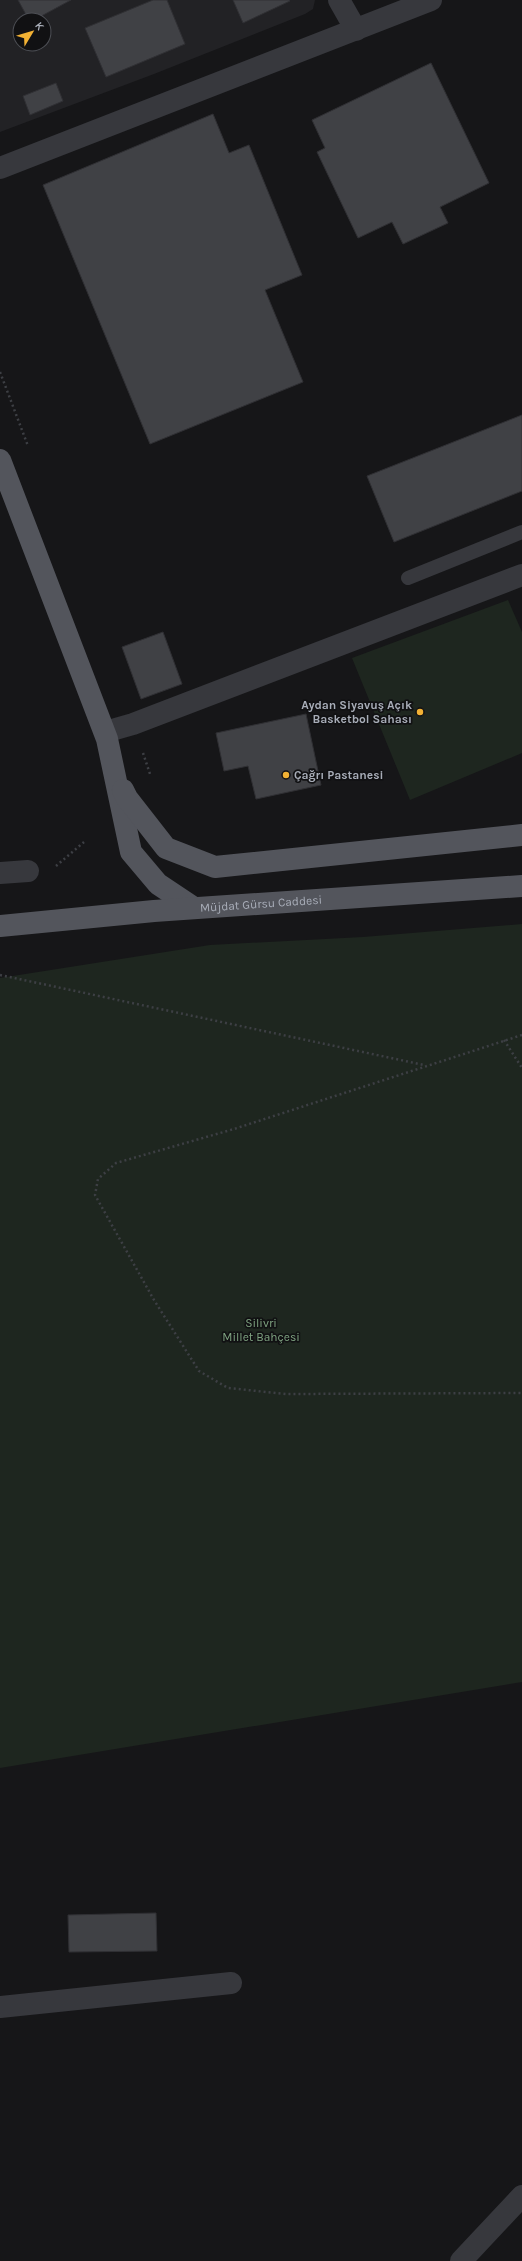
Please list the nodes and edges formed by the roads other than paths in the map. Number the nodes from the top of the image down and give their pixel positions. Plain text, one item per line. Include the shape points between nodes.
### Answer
1 (339, 0) edge
2 (432, 0) edge
3 (356, 30) junction
4 (0, 168) edge
5 (0, 460) edge
6 (522, 532) edge
7 (522, 575) edge
8 (408, 578) dead end
9 (105, 732) junction
10 (113, 766) junction
11 (522, 835) edge
12 (28, 870) road end
13 (0, 873) edge
14 (522, 886) edge
15 (194, 908) junction
16 (0, 926) edge
17 (231, 1982) dead end
18 (0, 2007) edge
19 (522, 2196) edge
20 (461, 2261) edge

1 - 3 street
2 - 3 street
3 - 4 street
5 - 9 main road
6 - 8 lane
7 - 9 street via 133,724
9 - 10 main road
10 - 11 main road via 127,798 166,848 214,867
10 - 15 main road via 131,852 158,884
12 - 13 street
14 - 15 main road, Müjdat Gürsu Caddesi
15 - 16 main road, Müjdat Gürsu Caddesi
17 - 18 street
19 - 20 street

